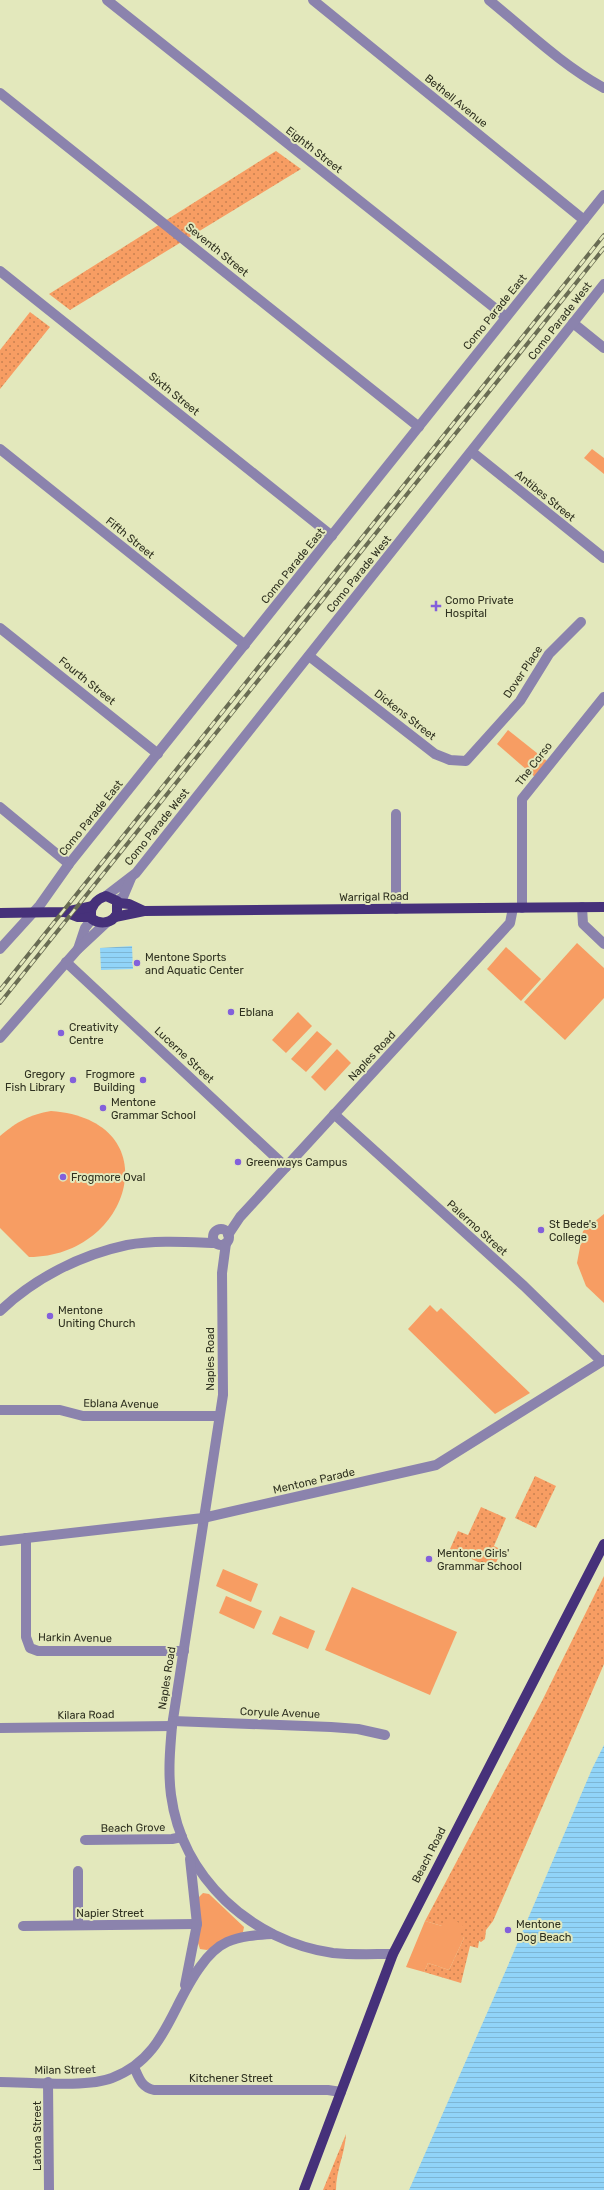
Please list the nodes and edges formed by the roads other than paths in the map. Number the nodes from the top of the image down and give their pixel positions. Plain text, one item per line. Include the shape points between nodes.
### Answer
1 (107, 0) edge
2 (313, 0) edge
3 (489, 0) edge
4 (604, 88) edge
5 (0, 93) edge
6 (604, 195) edge
7 (584, 220) junction
8 (0, 271) edge
9 (604, 284) edge
10 (506, 317) junction
11 (573, 323) junction
12 (604, 348) edge
13 (419, 427) junction
14 (0, 449) edge
15 (472, 452) junction
16 (332, 536) junction
17 (604, 558) edge
18 (581, 622) dead end
19 (0, 628) edge
20 (245, 645) junction
21 (309, 656) junction
22 (604, 697) edge
23 (488, 738) joint
24 (158, 754) junction
25 (0, 807) edge
26 (396, 814) dead end
27 (69, 864) junction
28 (131, 878) junction
29 (106, 896) junction
30 (117, 902) junction
31 (93, 906) junction
32 (582, 907) junction
33 (604, 907) edge
34 (518, 908) junction
35 (396, 909) junction
36 (144, 911) junction
37 (0, 912) edge
38 (32, 912) junction
39 (65, 912) junction
40 (92, 918) junction
41 (111, 920) junction
42 (604, 944) edge
43 (78, 948) junction
44 (0, 949) edge
45 (66, 962) junction
46 (0, 1038) edge
47 (334, 1114) junction
48 (286, 1167) junction
49 (220, 1238) junction
50 (0, 1311) edge
51 (603, 1360) edge
52 (0, 1410) edge
53 (219, 1416) junction
54 (202, 1518) junction
55 (26, 1538) junction
56 (0, 1542) edge
57 (604, 1544) edge
58 (184, 1651) junction
59 (173, 1724) junction
60 (0, 1728) edge
61 (385, 1735) dead end
62 (182, 1837) junction
63 (85, 1840) dead end
64 (190, 1855) junction
65 (78, 1872) dead end
66 (211, 1886) junction
67 (194, 1895) junction
68 (197, 1924) junction
69 (78, 1925) junction
70 (23, 1926) dead end
71 (272, 1934) junction
72 (193, 1949) junction
73 (211, 1954) junction
74 (393, 1954) junction
75 (183, 1993) junction
76 (134, 2067) junction
77 (0, 2082) edge
78 (48, 2082) junction
79 (341, 2092) junction
80 (49, 2190) edge
81 (304, 2190) edge

1 - 10 street, Eighth Street
2 - 7 street, Bethell Avenue
3 - 4 street via 573,69
5 - 13 street, Seventh Street
6 - 7 street, Como Parade East
7 - 10 street, Como Parade East
8 - 16 street, Sixth Street
9 - 11 street, Como Parade West
10 - 13 street, Como Parade East
11 - 12 street
11 - 15 street, Como Parade West
13 - 16 street, Como Parade East
14 - 20 street, Fifth Street
15 - 17 street, Antibes Street
15 - 21 street, Como Parade West
16 - 20 street, Como Parade East
18 - 23 street, Dover Place via 549,654 520,701
19 - 24 street, Fourth Street
20 - 24 street, Como Parade East
21 - 23 street, Dickens Street via 435,754 450,760 466,761
21 - 28 street, Como Parade West
22 - 34 street, The Corso via 522,799
24 - 27 street, Como Parade East
25 - 27 street
26 - 35 street
27 - 38 street, Como Parade East
28 - 29 street, Como Parade West
28 - 30 street, Como Parade West via 123,897
29 - 30 main road
29 - 31 main road via 96,901
30 - 36 main road, Warrigal Road
30 - 41 main road
31 - 39 main road
31 - 40 main road
32 - 33 main road, Warrigal Road
32 - 34 main road, Warrigal Road
32 - 42 street via 583,924
34 - 35 main road, Warrigal Road
34 - 47 street, Naples Road via 510,923
35 - 36 main road, Warrigal Road
36 - 41 main road, Warrigal Road
37 - 38 main road
38 - 39 main road
38 - 44 street, Como Parade East
39 - 40 main road via 78,917
40 - 41 main road via 99,922
40 - 43 street via 85,928
41 - 43 street
43 - 45 street
45 - 46 street
45 - 48 street, Lucerne Street
47 - 48 street, Naples Road
47 - 51 street, Palermo Street
48 - 49 street, Naples Road
49 - 50 street via 127,1245 89,1257 39,1280
49 - 53 street, Naples Road via 223,1395
51 - 54 street, Mentone Parade via 436,1465
52 - 53 street, Eblana Avenue via 60,1410 83,1416
53 - 54 street, Naples Road
54 - 55 street, Mentone Parade
54 - 58 street, Naples Road
55 - 56 street, Mentone Parade
55 - 58 street, Harkin Avenue via 26,1637 30,1648 38,1651
57 - 74 main road, Beach Road
58 - 59 street, Naples Road
59 - 60 street, Kilara Road
59 - 61 street, Coryule Avenue via 331,1727
59 - 62 street, Naples Road via 169,1777 171,1797
62 - 63 street, Beach Grove
62 - 64 street, Naples Road
64 - 66 street, Naples Road
64 - 67 street, Milan Street
65 - 69 street
66 - 67 street
66 - 71 street, Naples Road via 246,1918
67 - 68 street, Milan Street
68 - 69 street, Napier Street
68 - 72 street, Milan Street
69 - 70 street, Napier Street
71 - 73 street, Milan Street via 235,1940 220,1946
71 - 74 street, Naples Road via 334,1953
72 - 73 street
72 - 75 street, Milan Street
73 - 75 street, Milan Street
74 - 79 main road, Beach Road
75 - 76 street, Milan Street via 160,2040 148,2056
76 - 78 street, Milan Street via 120,2075 100,2081
76 - 79 street, Kitchener Street via 142,2084 154,2090
77 - 78 street, Milan Street
78 - 80 street, Latona Street
79 - 81 main road, Beach Road

